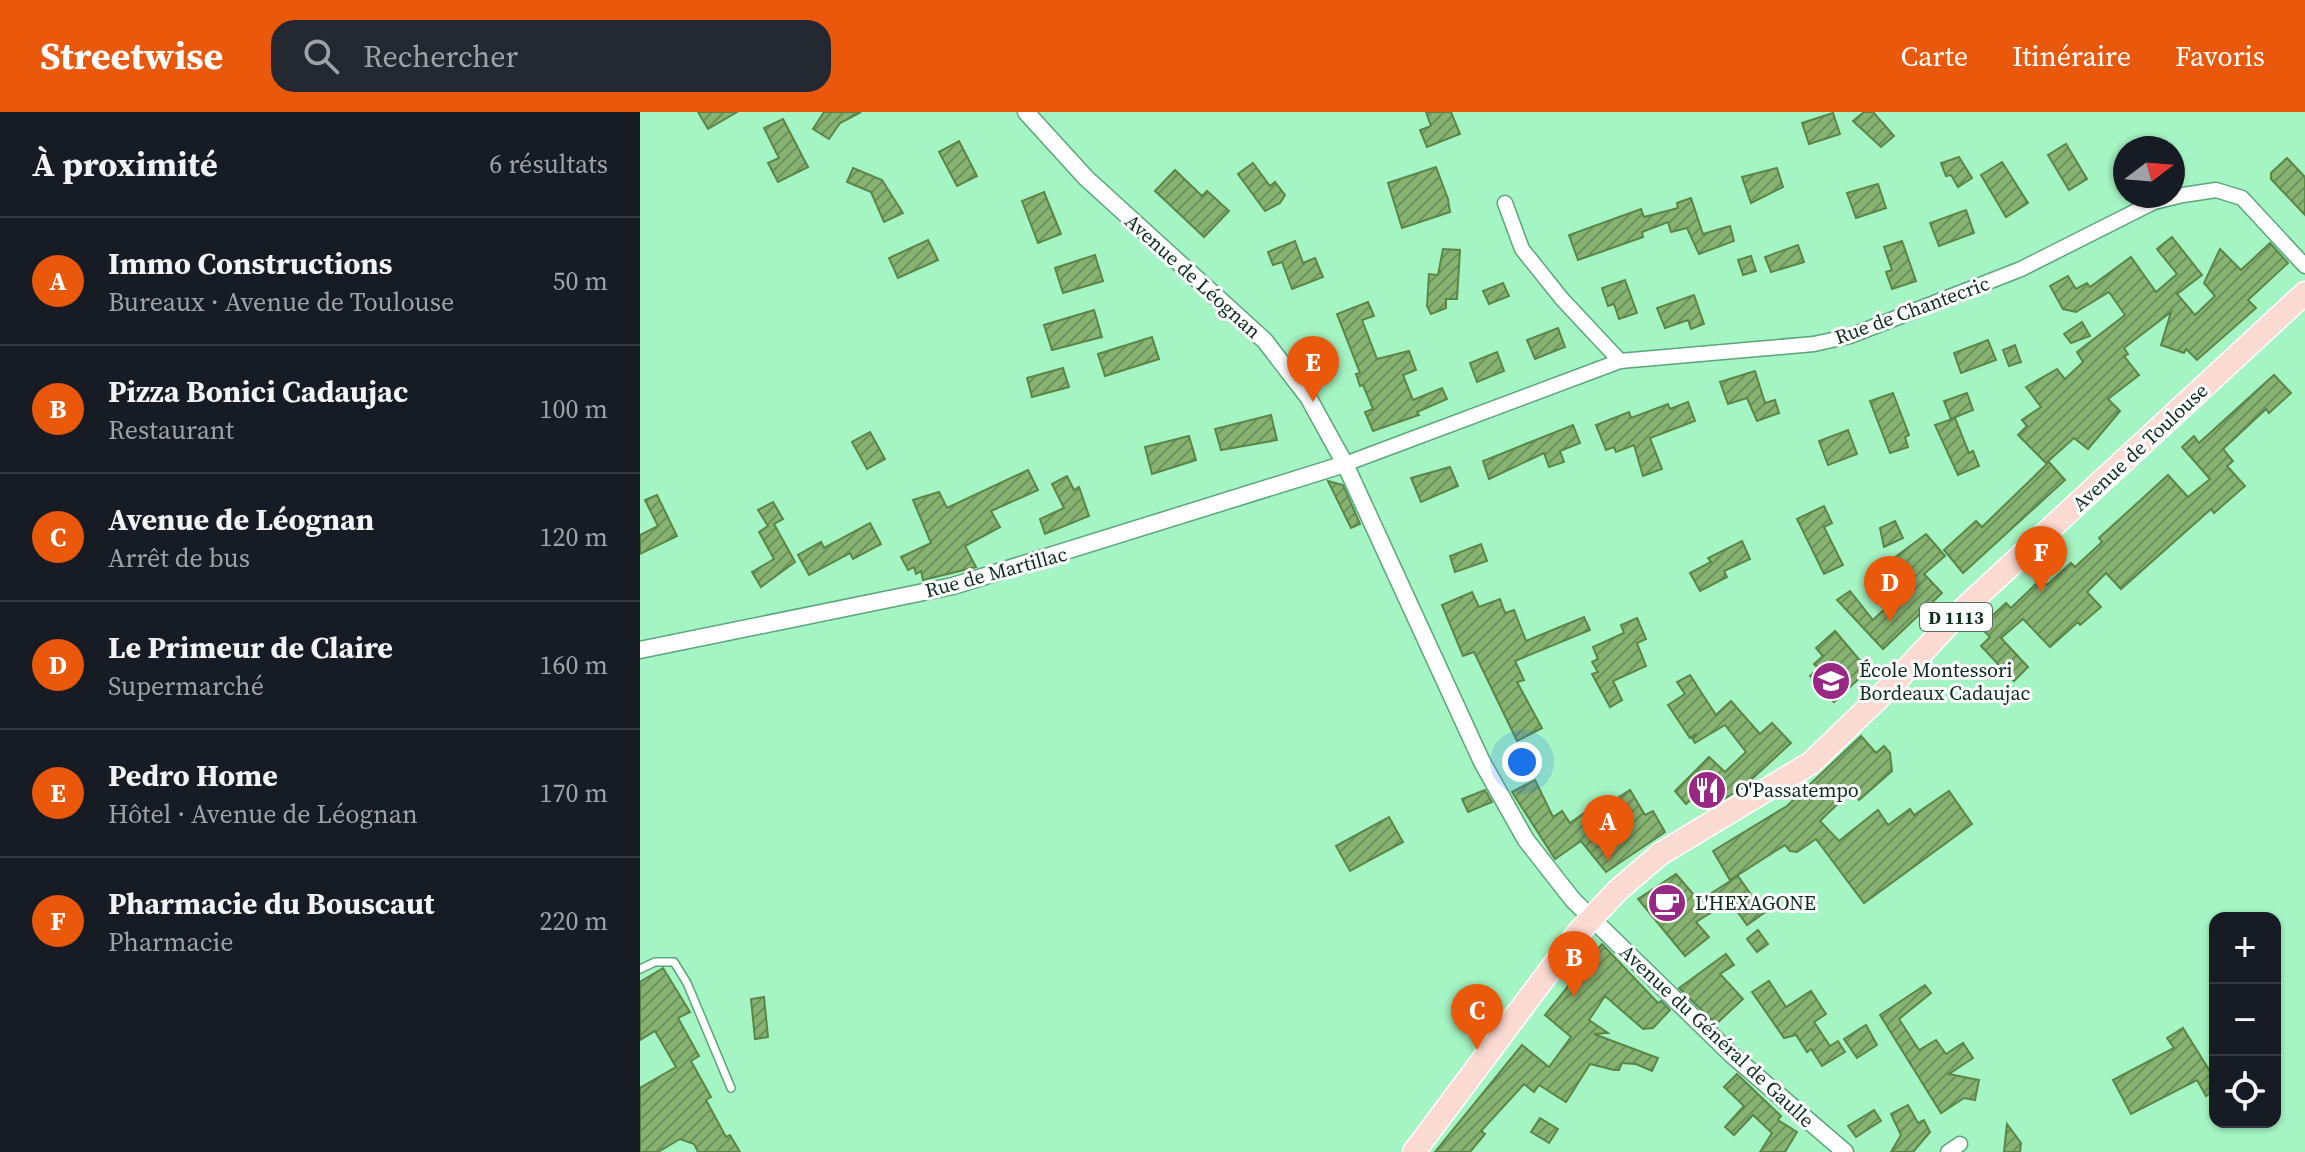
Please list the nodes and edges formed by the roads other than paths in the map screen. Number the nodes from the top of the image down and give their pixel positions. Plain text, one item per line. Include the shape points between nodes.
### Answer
1 (1026, 112) edge
2 (1505, 203) dead end
3 (2305, 266) edge
4 (2305, 293) edge
5 (1620, 361) junction
6 (1345, 464) junction
7 (640, 650) edge
8 (1590, 918) junction
9 (640, 969) edge
10 (731, 1088) dead end
11 (1414, 1152) edge
12 (1845, 1152) edge

1 - 6 street, Avenue de Léognan via 1086,178 1265,341 1308,397
2 - 5 street via 1522,249
3 - 5 street, Rue de Chantecric via 2242,198 2216,190 2154,202 2021,269 1850,336 1814,344
4 - 8 main road, Avenue de Toulouse / D 1113 via 1956,616 1811,763 1660,854
5 - 6 street, Rue de Chantecric
6 - 7 street, Rue de Martillac via 953,586
6 - 8 street, Avenue de Léognan via 1482,762 1526,840
8 - 11 main road, Avenue de Toulouse / D 1113
8 - 12 street, Avenue du Général de Gaulle via 1732,1055
9 - 10 lane via 674,962

